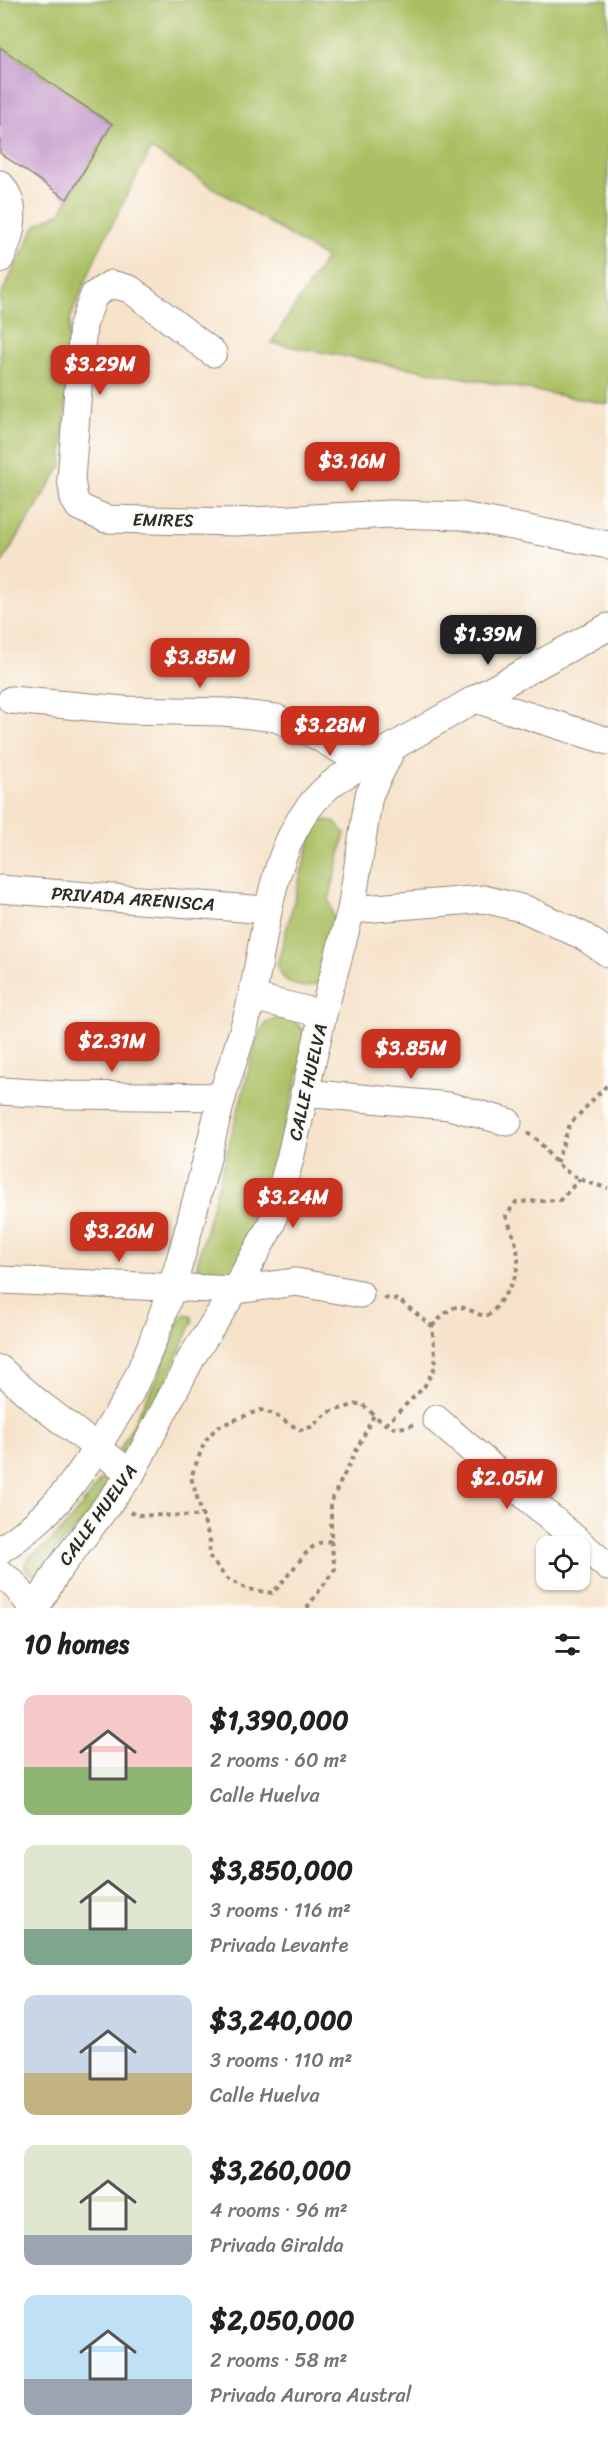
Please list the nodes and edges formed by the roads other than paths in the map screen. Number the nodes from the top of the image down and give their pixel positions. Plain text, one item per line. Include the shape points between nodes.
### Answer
1 (0, 184) edge
2 (0, 259) edge
3 (213, 353) dead end
4 (608, 545) edge
5 (608, 627) edge
6 (475, 699) junction
7 (11, 700) dead end
8 (608, 741) edge
9 (373, 768) junction
10 (0, 889) edge
11 (267, 910) junction
12 (351, 910) junction
13 (608, 953) edge
14 (252, 997) junction
15 (323, 1014) junction
16 (0, 1091) edge
17 (304, 1093) junction
18 (222, 1097) junction
19 (508, 1122) road end
20 (0, 1280) edge
21 (171, 1288) junction
22 (236, 1290) junction
23 (360, 1294) road end
24 (0, 1369) edge
25 (436, 1419) road end
26 (96, 1448) junction
27 (131, 1474) junction
28 (0, 1550) edge
29 (608, 1568) edge
30 (0, 1573) edge
31 (34, 1608) edge

1 - 2 street via 12,210 6,248
3 - 4 street, EMIRES via 130,289 111,284 94,295 83,324 72,467 72,490 80,507 106,519 236,522 391,514 462,516
5 - 6 street, CALLE HUELVA
6 - 8 street
6 - 9 street, CALLE HUELVA via 392,749
7 - 9 street via 276,718
9 - 11 street via 322,790 285,850
9 - 12 street, CALLE HUELVA
10 - 11 street, PRIVADA ARENISCA
11 - 14 street
12 - 13 street via 484,899 525,909 583,936
12 - 15 street, CALLE HUELVA
14 - 15 street
14 - 18 street
15 - 17 street, CALLE HUELVA
16 - 18 street
17 - 19 street via 449,1106
17 - 22 street, CALLE HUELVA via 271,1225
18 - 21 street
20 - 21 street
21 - 22 street
21 - 26 street via 128,1396
22 - 23 street via 296,1282
22 - 27 street, CALLE HUELVA via 192,1357
24 - 26 street
25 - 29 street
26 - 27 street
26 - 28 street via 70,1489 47,1515
27 - 31 street, CALLE HUELVA
30 - 31 street

